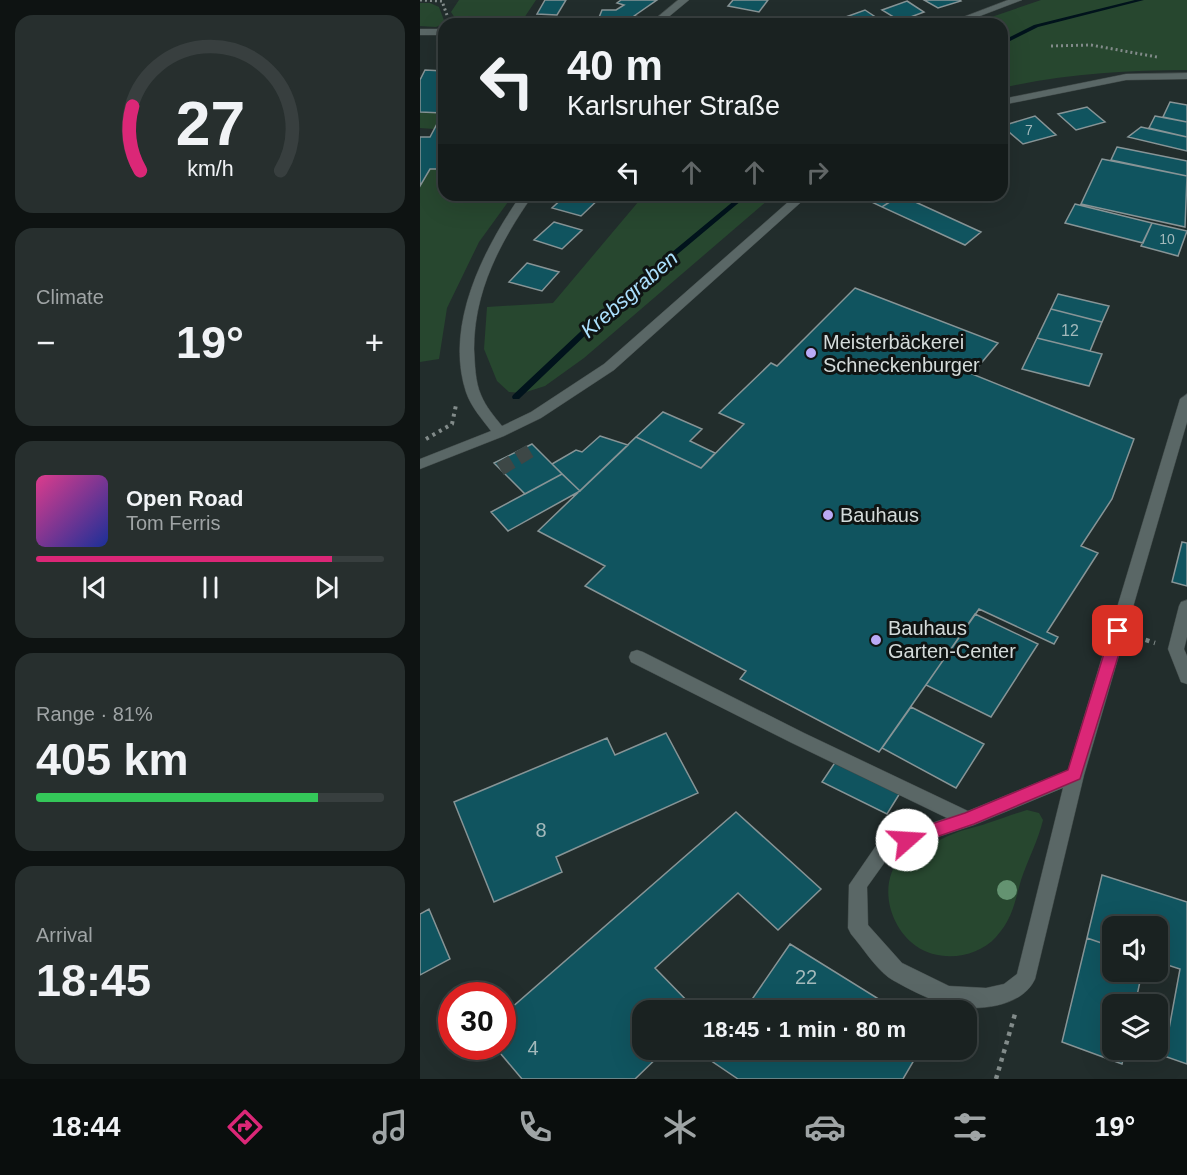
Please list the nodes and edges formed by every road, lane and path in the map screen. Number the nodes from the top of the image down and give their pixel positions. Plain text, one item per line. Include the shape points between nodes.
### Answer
1 (420, 0) edge
2 (442, 0) edge
3 (684, 0) edge
4 (1017, 0) edge
5 (449, 18) edge
6 (662, 18) edge
7 (967, 18) edge
8 (420, 32) edge
9 (438, 32) edge
10 (1051, 46) dead end
11 (1158, 57) dead end
12 (1187, 76) edge
13 (1098, 84) junction
14 (1187, 85) edge
15 (1008, 101) edge
16 (522, 201) edge
17 (796, 201) edge
18 (1187, 399) edge
19 (456, 405) dead end
20 (500, 433) junction
21 (420, 443) edge
22 (420, 464) edge
23 (1187, 606) edge
24 (637, 657) dead end
25 (1187, 677) edge
26 (1075, 775) junction
27 (968, 819) junction
28 (1025, 979) junction
29 (996, 1079) edge

1 - 2 path
2 - 5 path
3 - 6 street
4 - 7 street
8 - 9 street
10 - 11 path via 1089,44
12 - 13 street via 1126,77
13 - 14 street
13 - 15 street
16 - 20 street via 488,258 471,304 466,337 470,383 478,403
17 - 20 street via 609,367 548,408
18 - 26 street
19 - 21 path via 452,424
20 - 22 street
23 - 25 street via 1176,649
24 - 27 street
26 - 27 street
26 - 28 street
27 - 28 street via 886,846 858,885 858,928 895,970 948,996 986,998 1009,993
28 - 29 path

